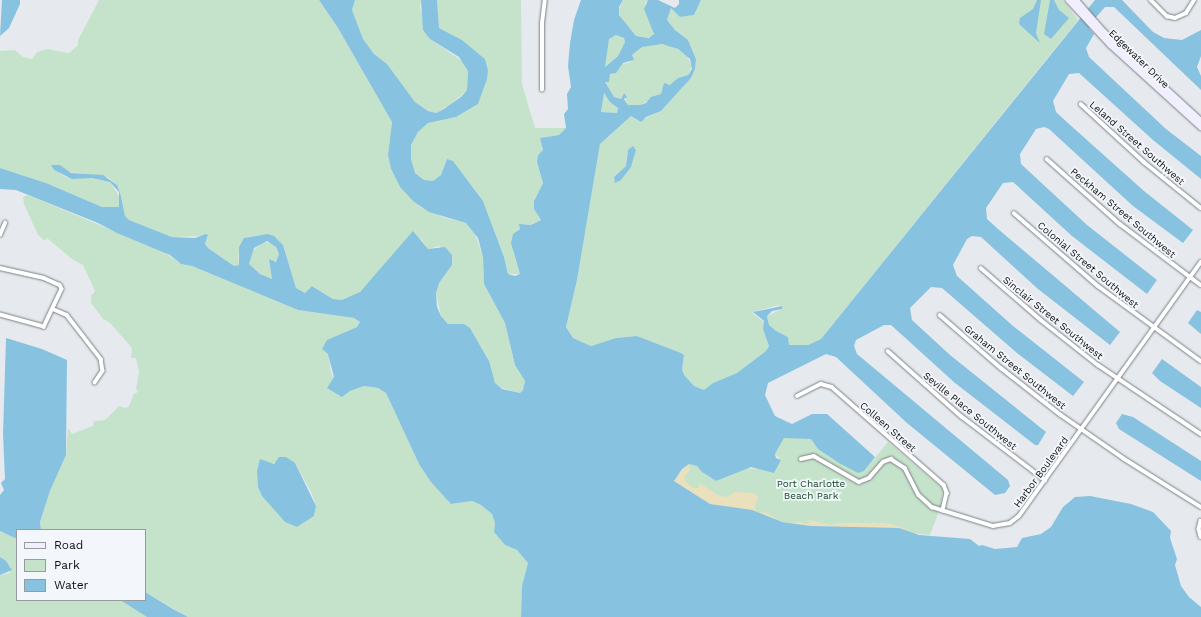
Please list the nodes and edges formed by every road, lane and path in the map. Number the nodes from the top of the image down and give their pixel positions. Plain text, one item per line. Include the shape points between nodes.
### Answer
1 (545, 0) edge
2 (1069, 0) edge
3 (1076, 0) edge
4 (1151, 0) edge
5 (1194, 0) edge
6 (1081, 11) junction
7 (1093, 24) junction
8 (542, 90) dead end
9 (1081, 104) dead end
10 (1201, 121) edge
11 (1201, 127) edge
12 (1047, 159) dead end
13 (1201, 208) edge
14 (1014, 213) dead end
15 (5, 223) dead end
16 (0, 235) edge
17 (1201, 262) edge
18 (0, 268) edge
19 (981, 268) dead end
20 (1190, 277) junction
21 (1201, 285) edge
22 (53, 309) junction
23 (0, 315) edge
24 (940, 315) dead end
25 (1154, 328) junction
26 (888, 351) dead end
27 (1201, 361) edge
28 (1117, 379) junction
29 (95, 383) dead end
30 (797, 396) dead end
31 (1081, 430) junction
32 (1201, 434) edge
33 (801, 459) dead end
34 (1045, 480) junction
35 (1201, 507) edge
36 (943, 511) junction
37 (1201, 521) edge
38 (1201, 538) edge

1 - 8 street via 542,23
2 - 6 street, Edgewater Drive
3 - 6 street, Edgewater Drive
4 - 5 street via 1167,16 1175,18 1186,13
6 - 7 street, Edgewater Drive
7 - 10 street, Edgewater Drive
7 - 11 street, Edgewater Drive via 1149,82
9 - 13 street, Leland Street Southwest via 1138,158
12 - 20 street, Peckham Street Southwest via 1120,224
14 - 25 street, Colonial Street Southwest via 1080,272
15 - 16 street
17 - 20 street, Harbor Boulevard
18 - 22 street via 60,285 60,293
19 - 28 street, Sinclair Street Southwest via 1045,324
20 - 21 street, Peckham Street Southwest
20 - 25 street, Harbor Boulevard
22 - 23 street via 44,326
22 - 29 street via 67,315 101,359 103,371
24 - 31 street, Graham Street Southwest via 1020,384
25 - 27 street, Colonial Street Southwest
25 - 28 street, Harbor Boulevard
26 - 34 street, Seville Place Southwest via 961,416
28 - 31 street, Harbor Boulevard
28 - 32 street, Sinclair Street Southwest
30 - 36 street, Colleen Street via 821,384 832,387 944,485 947,493
31 - 34 street, Harbor Boulevard
31 - 35 street, Graham Street Southwest
33 - 36 street, Harbor Boulevard via 814,456 859,482 869,478 883,462 891,459 898,462 907,472 922,499
34 - 36 street, Harbor Boulevard via 1019,516 1006,524 993,526
37 - 38 street

